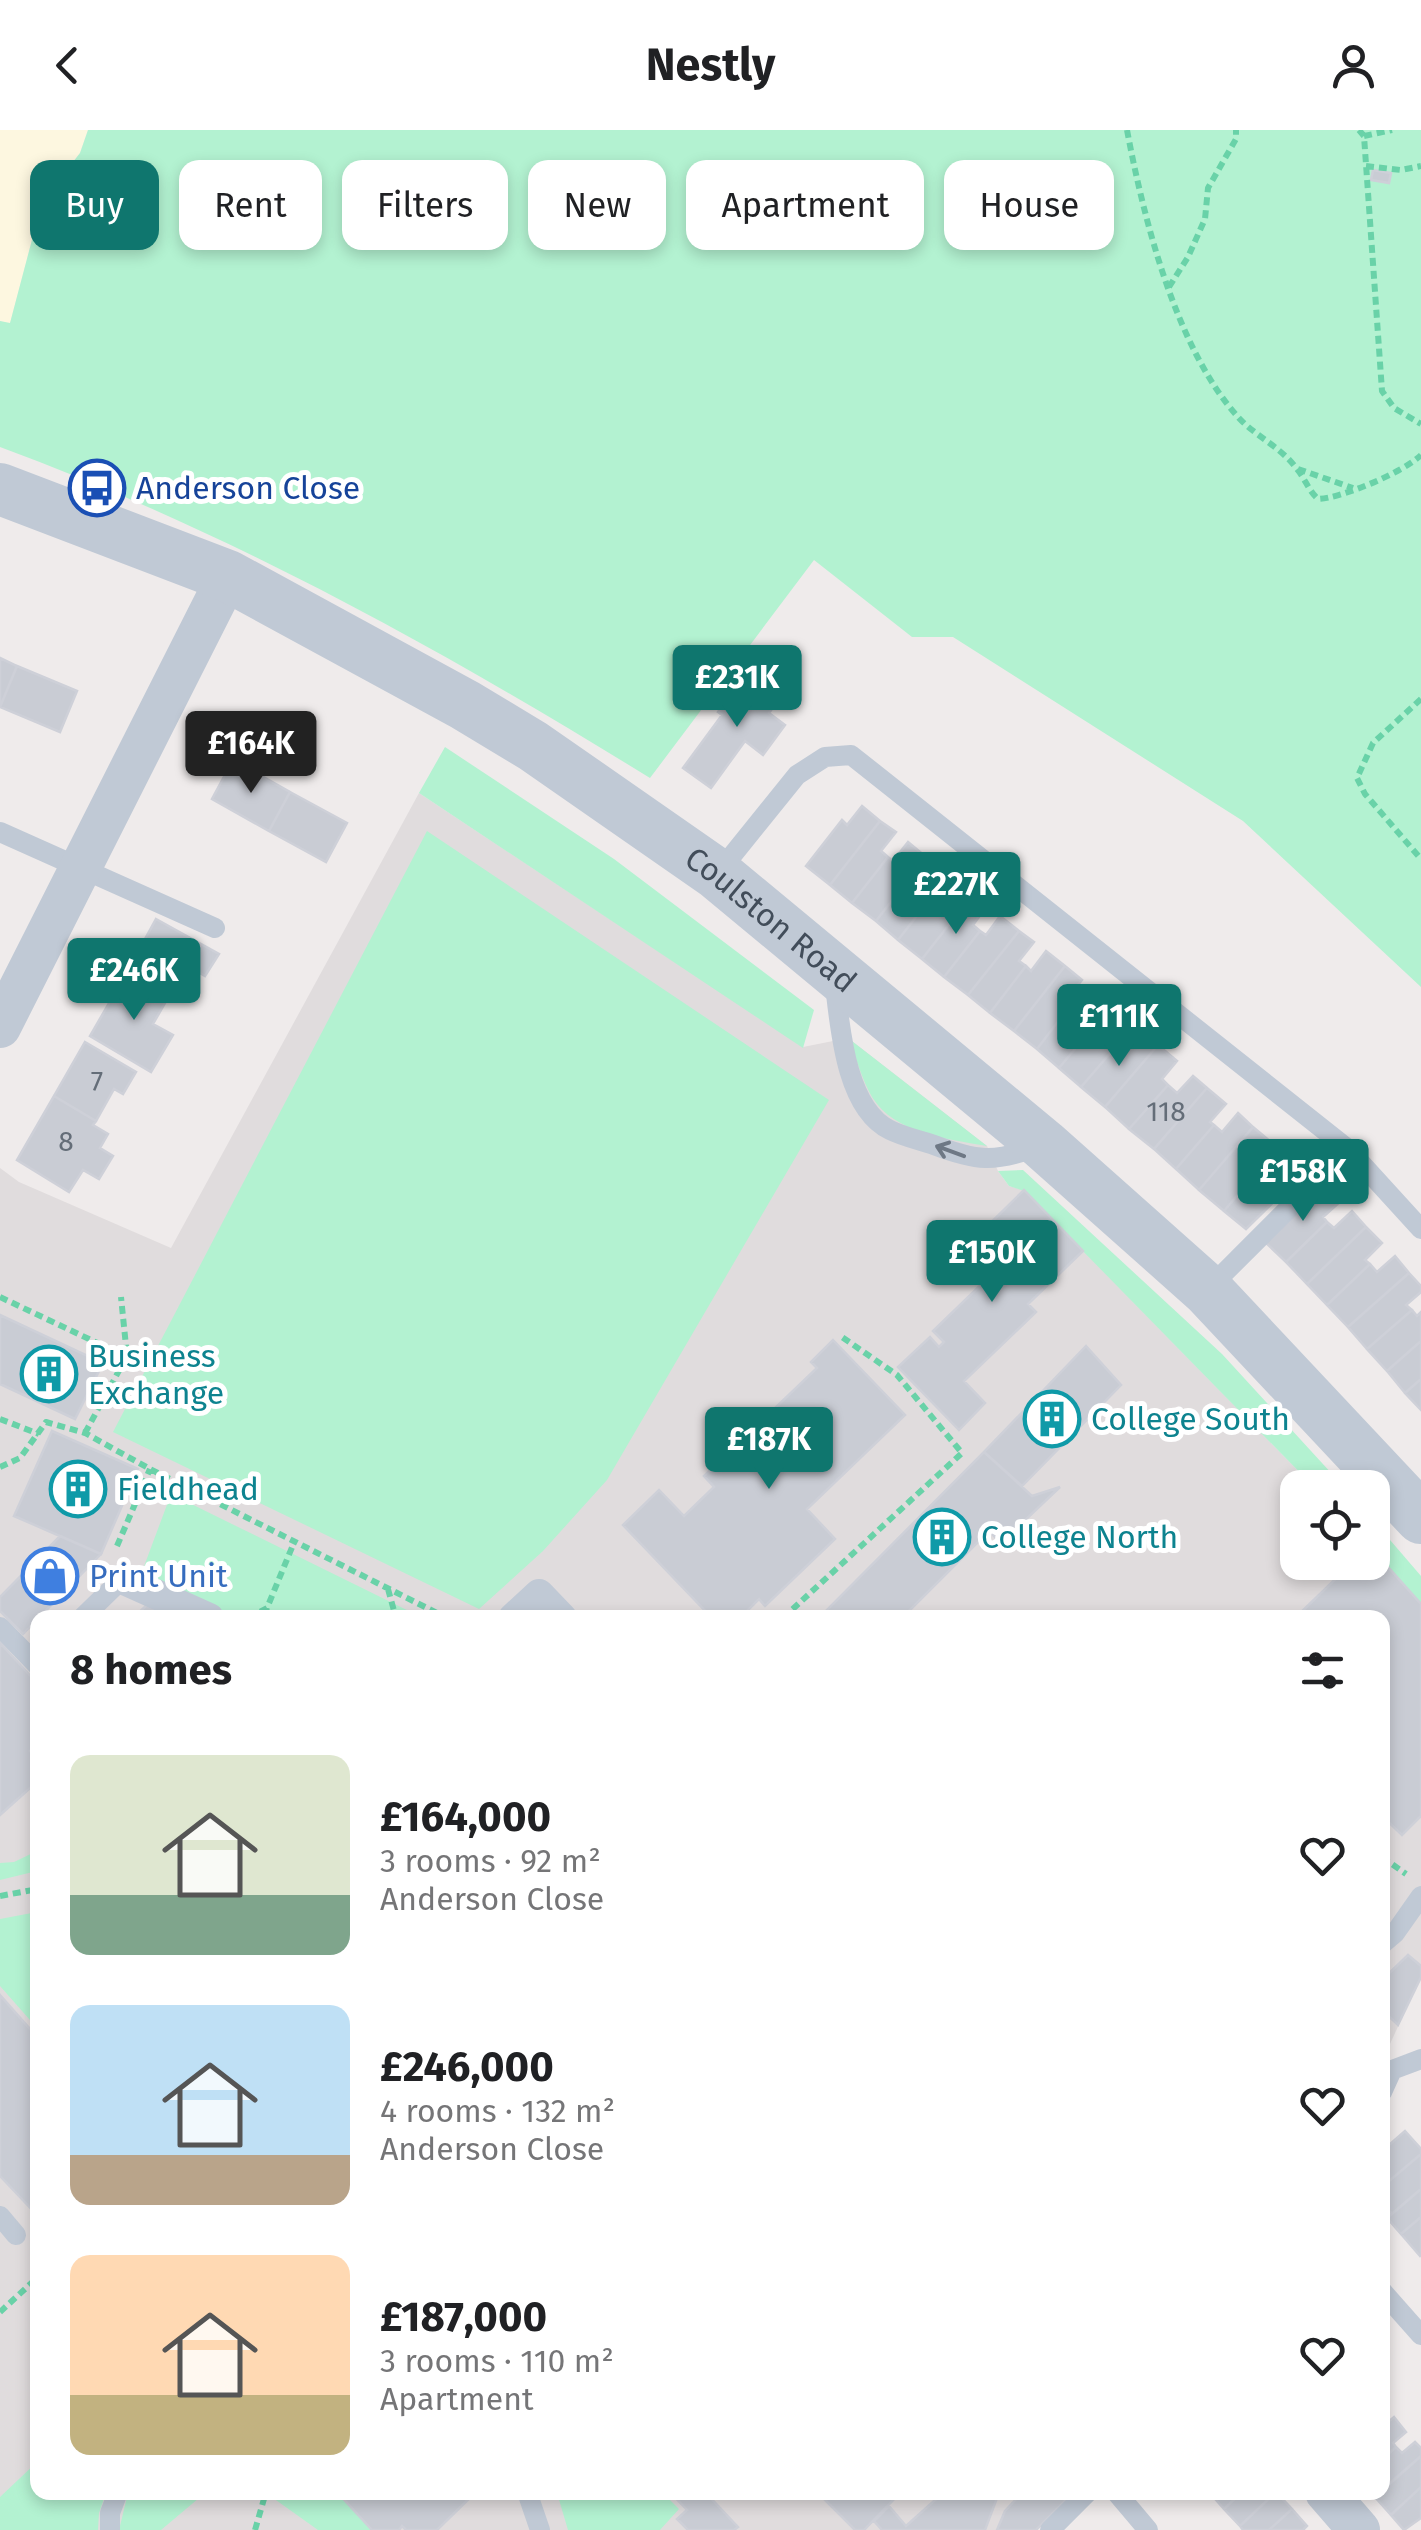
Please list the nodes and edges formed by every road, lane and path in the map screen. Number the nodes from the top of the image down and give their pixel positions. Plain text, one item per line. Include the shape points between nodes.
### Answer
1 (1127, 130) edge
2 (1236, 130) edge
3 (1392, 130) edge
4 (1362, 133) edge
5 (1366, 166) junction
6 (1421, 166) edge
7 (1168, 288) junction
8 (1421, 424) edge
9 (1421, 455) edge
10 (1297, 468) junction
11 (1354, 488) junction
12 (0, 490) edge
13 (228, 576) junction
14 (1421, 699) edge
15 (0, 832) edge
16 (1421, 859) edge
17 (80, 869) junction
18 (717, 874) junction
19 (215, 928) dead end
20 (833, 968) junction
21 (0, 1026) edge
22 (1044, 1145) junction
23 (1348, 1149) junction
24 (1421, 1229) edge
25 (1208, 1290) junction
26 (0, 1297) edge
27 (121, 1297) dead end
28 (842, 1336) dead end
29 (126, 1356) junction
30 (0, 1419) edge
31 (86, 1433) junction
32 (39, 1434) junction
33 (0, 1467) edge
34 (150, 1469) junction
35 (1421, 1518) edge
36 (295, 1540) junction
37 (114, 1566) junction
38 (388, 1588) junction
39 (87, 1610) edge
40 (194, 1610) edge
41 (263, 1610) edge
42 (394, 1610) edge
43 (431, 1610) edge
44 (522, 1610) edge
45 (555, 1610) edge
46 (791, 1610) edge
47 (0, 1627) edge
48 (30, 1656) edge
49 (30, 1890) edge
50 (0, 1896) edge
51 (1421, 1896) edge
52 (1390, 1934) edge
53 (1421, 2059) edge
54 (1390, 2074) edge
55 (0, 2216) edge
56 (16, 2235) dead end
57 (30, 2285) edge
58 (1390, 2300) edge
59 (0, 2312) edge
60 (1421, 2335) edge
61 (115, 2500) edge
62 (264, 2500) edge
63 (530, 2500) edge
64 (1080, 2500) edge
65 (1123, 2500) edge
66 (1333, 2500) edge
67 (110, 2530) edge
68 (256, 2530) edge
69 (540, 2530) edge
70 (1050, 2530) edge
71 (1148, 2530) edge
72 (1358, 2530) edge

1 - 7 path
2 - 7 path via 1208,188 1188,257
3 - 4 path
4 - 5 path
5 - 6 path
5 - 8 path via 1382,391 1394,408
7 - 10 path via 1201,363 1238,418
9 - 11 path
10 - 11 path
10 - 11 path via 1318,499
12 - 13 street, Coulston Road
13 - 17 street
13 - 18 street, Coulston Road via 533,746
14 - 16 path via 1373,743 1357,778
15 - 17 lane
17 - 19 lane
17 - 21 street
18 - 20 street, Coulston Road
18 - 23 lane via 797,774 825,757 851,755
20 - 22 street, Coulston Road
22 -> 20 lane via 1005,1159 972,1159 888,1129 866,1110 846,1062
22 - 25 street, Coulston Road
23 - 24 lane
23 - 25 lane
25 - 35 street, Coulston Road
26 - 29 path
27 - 29 path
28 - 46 path via 897,1375 962,1453
29 - 31 path
30 - 32 path
31 - 32 path via 46,1422
31 - 34 path
32 - 33 path via 20,1458
34 - 36 path
34 - 37 path
36 - 38 path
36 - 41 path
37 - 39 lane
37 - 40 street
38 - 42 path
38 - 43 path
44 - 45 street via 540,1594
47 - 48 lane
49 - 50 path
51 - 52 lane
53 - 54 lane
55 - 56 lane
57 - 59 path
58 - 60 lane
61 - 67 lane
62 - 68 path
63 - 69 lane
64 - 70 lane
65 - 71 lane
66 - 72 street

